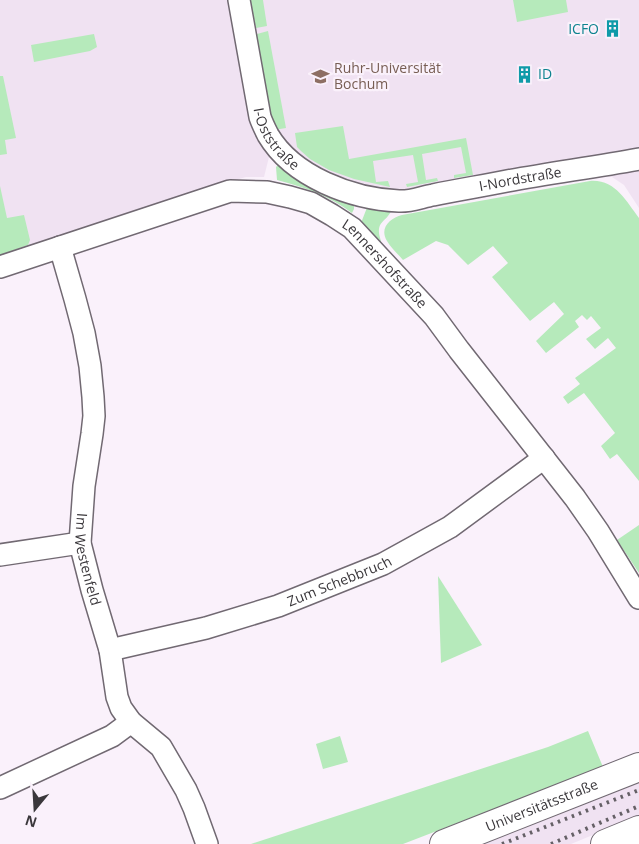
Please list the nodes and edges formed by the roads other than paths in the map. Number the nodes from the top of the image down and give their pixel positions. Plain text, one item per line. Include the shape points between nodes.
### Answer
1 (239, 0) edge
2 (639, 159) edge
3 (401, 202) joint
4 (60, 247) junction
5 (0, 267) edge
6 (544, 458) junction
7 (80, 543) junction
8 (0, 555) edge
9 (639, 598) edge
10 (110, 650) junction
11 (131, 722) junction
12 (639, 767) edge
13 (0, 788) edge
14 (639, 830) edge
15 (207, 844) edge
16 (444, 844) edge
17 (605, 844) edge

1 - 3 street, I-Oststraße via 260,117 278,148 306,172 341,190
2 - 3 street, I-Nordstraße
4 - 5 street, Lennershofstraße
4 - 6 street, Lennershofstraße via 230,192 268,192 311,203 352,228 434,316
4 - 7 street, Im Westenfeld via 84,333 93,397 94,416
6 - 9 street, Lennershofstraße via 598,531
6 - 10 street, Zum Schebbruch via 450,527 383,564 278,606 206,628
7 - 8 street
7 - 10 street, Im Westenfeld
10 - 11 street, Im Westenfeld via 117,697
11 - 13 street via 112,736
11 - 15 street, Im Westenfeld via 161,746 186,790
12 - 16 highway, Universitätsstraße
14 - 17 highway

